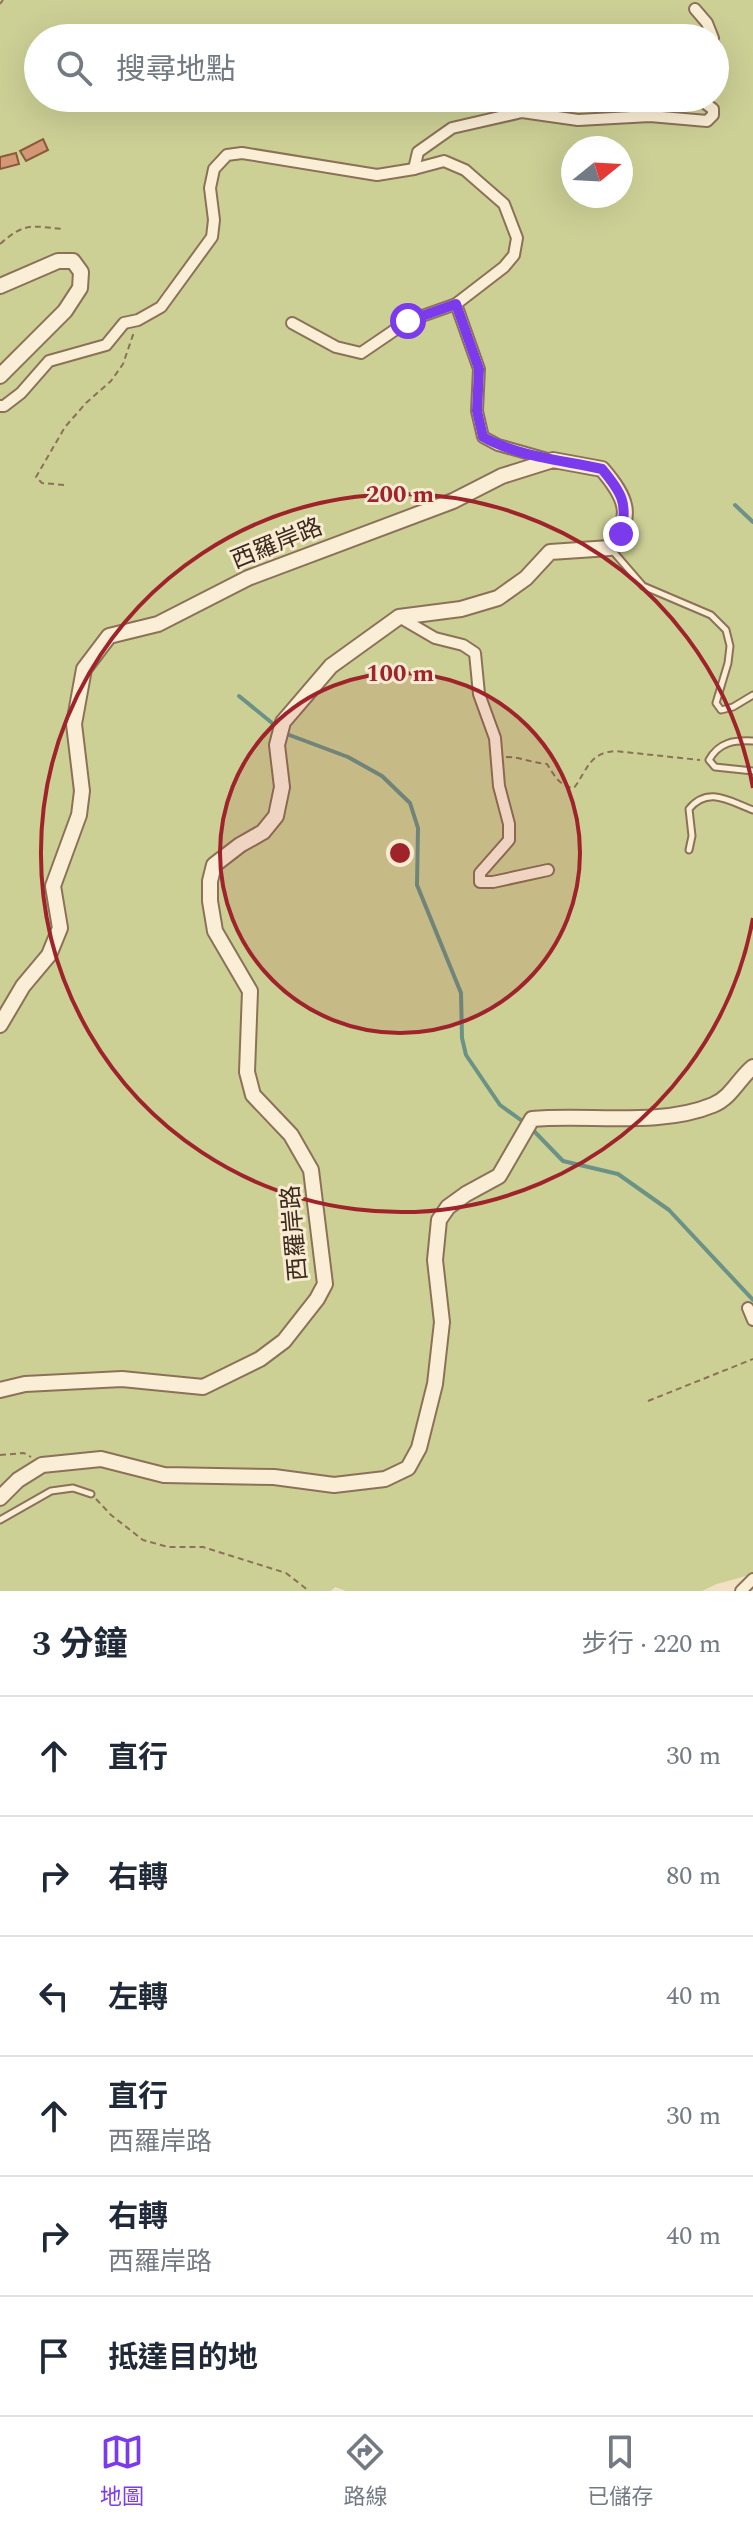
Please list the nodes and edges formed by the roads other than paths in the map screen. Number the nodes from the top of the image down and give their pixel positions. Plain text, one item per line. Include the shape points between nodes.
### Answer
1 (695, 9) dead end
2 (707, 24) edge
3 (522, 112) edge
4 (522, 112) edge
5 (713, 112) edge
6 (414, 169) junction
7 (0, 286) edge
8 (456, 304) junction
9 (292, 323) dead end
10 (0, 376) edge
11 (0, 406) edge
12 (553, 460) junction
13 (610, 548) junction
14 (399, 617) junction
15 (753, 695) edge
16 (753, 741) edge
17 (753, 771) edge
18 (753, 810) edge
19 (689, 850) dead end
20 (548, 870) dead end
21 (0, 1025) edge
22 (753, 1067) edge
23 (748, 1308) dead end
24 (753, 1320) edge
25 (0, 1390) edge
26 (91, 1494) road end
27 (0, 1498) edge
28 (0, 1520) edge
29 (753, 1579) edge
30 (741, 1591) edge

1 - 2 street
3 - 6 street via 452,128 418,152
4 - 5 street via 578,120 650,116 707,121
6 - 8 street via 444,161 465,170 504,204 517,238 514,255 504,267
6 - 11 street via 377,175 227,155 214,169 210,188 212,237 161,307 124,323 106,345 49,361 21,393
7 - 10 street via 58,261 73,261 81,272 80,288 65,311
8 - 9 street via 408,321 361,353 336,347
8 - 12 street via 479,369 477,411 483,437
12 - 13 street, 西羅岸路 via 602,469 619,489 626,512 621,534
12 - 21 street, 西羅岸路 via 248,578 158,624 109,636 84,669 74,724 82,791 79,815 53,886 60,928 49,955
13 - 14 street, 西羅岸路 via 550,552 498,598
13 - 15 lane via 643,586 711,615 726,630 728,663 716,703 721,710
14 - 20 street via 475,653 479,694 495,738 509,824 509,840 480,873 480,882
14 - 25 street, 西羅岸路 via 331,666 283,722 277,745 282,787 276,816 263,832 214,865 210,881 215,931 250,991 247,1072 253,1095 291,1135 311,1170 325,1284 284,1341 203,1387 122,1379
16 - 17 lane via 733,740 709,760 715,767
18 - 19 lane via 721,797 696,800 689,809
22 - 27 street via 715,1105 674,1115 532,1119 499,1176 448,1207 439,1220 435,1260 442,1322 435,1384 419,1448 408,1468 385,1479 334,1485 274,1477 164,1475 101,1459 42,1465
23 - 24 street
26 - 28 lane via 73,1488 51,1491
29 - 30 street

